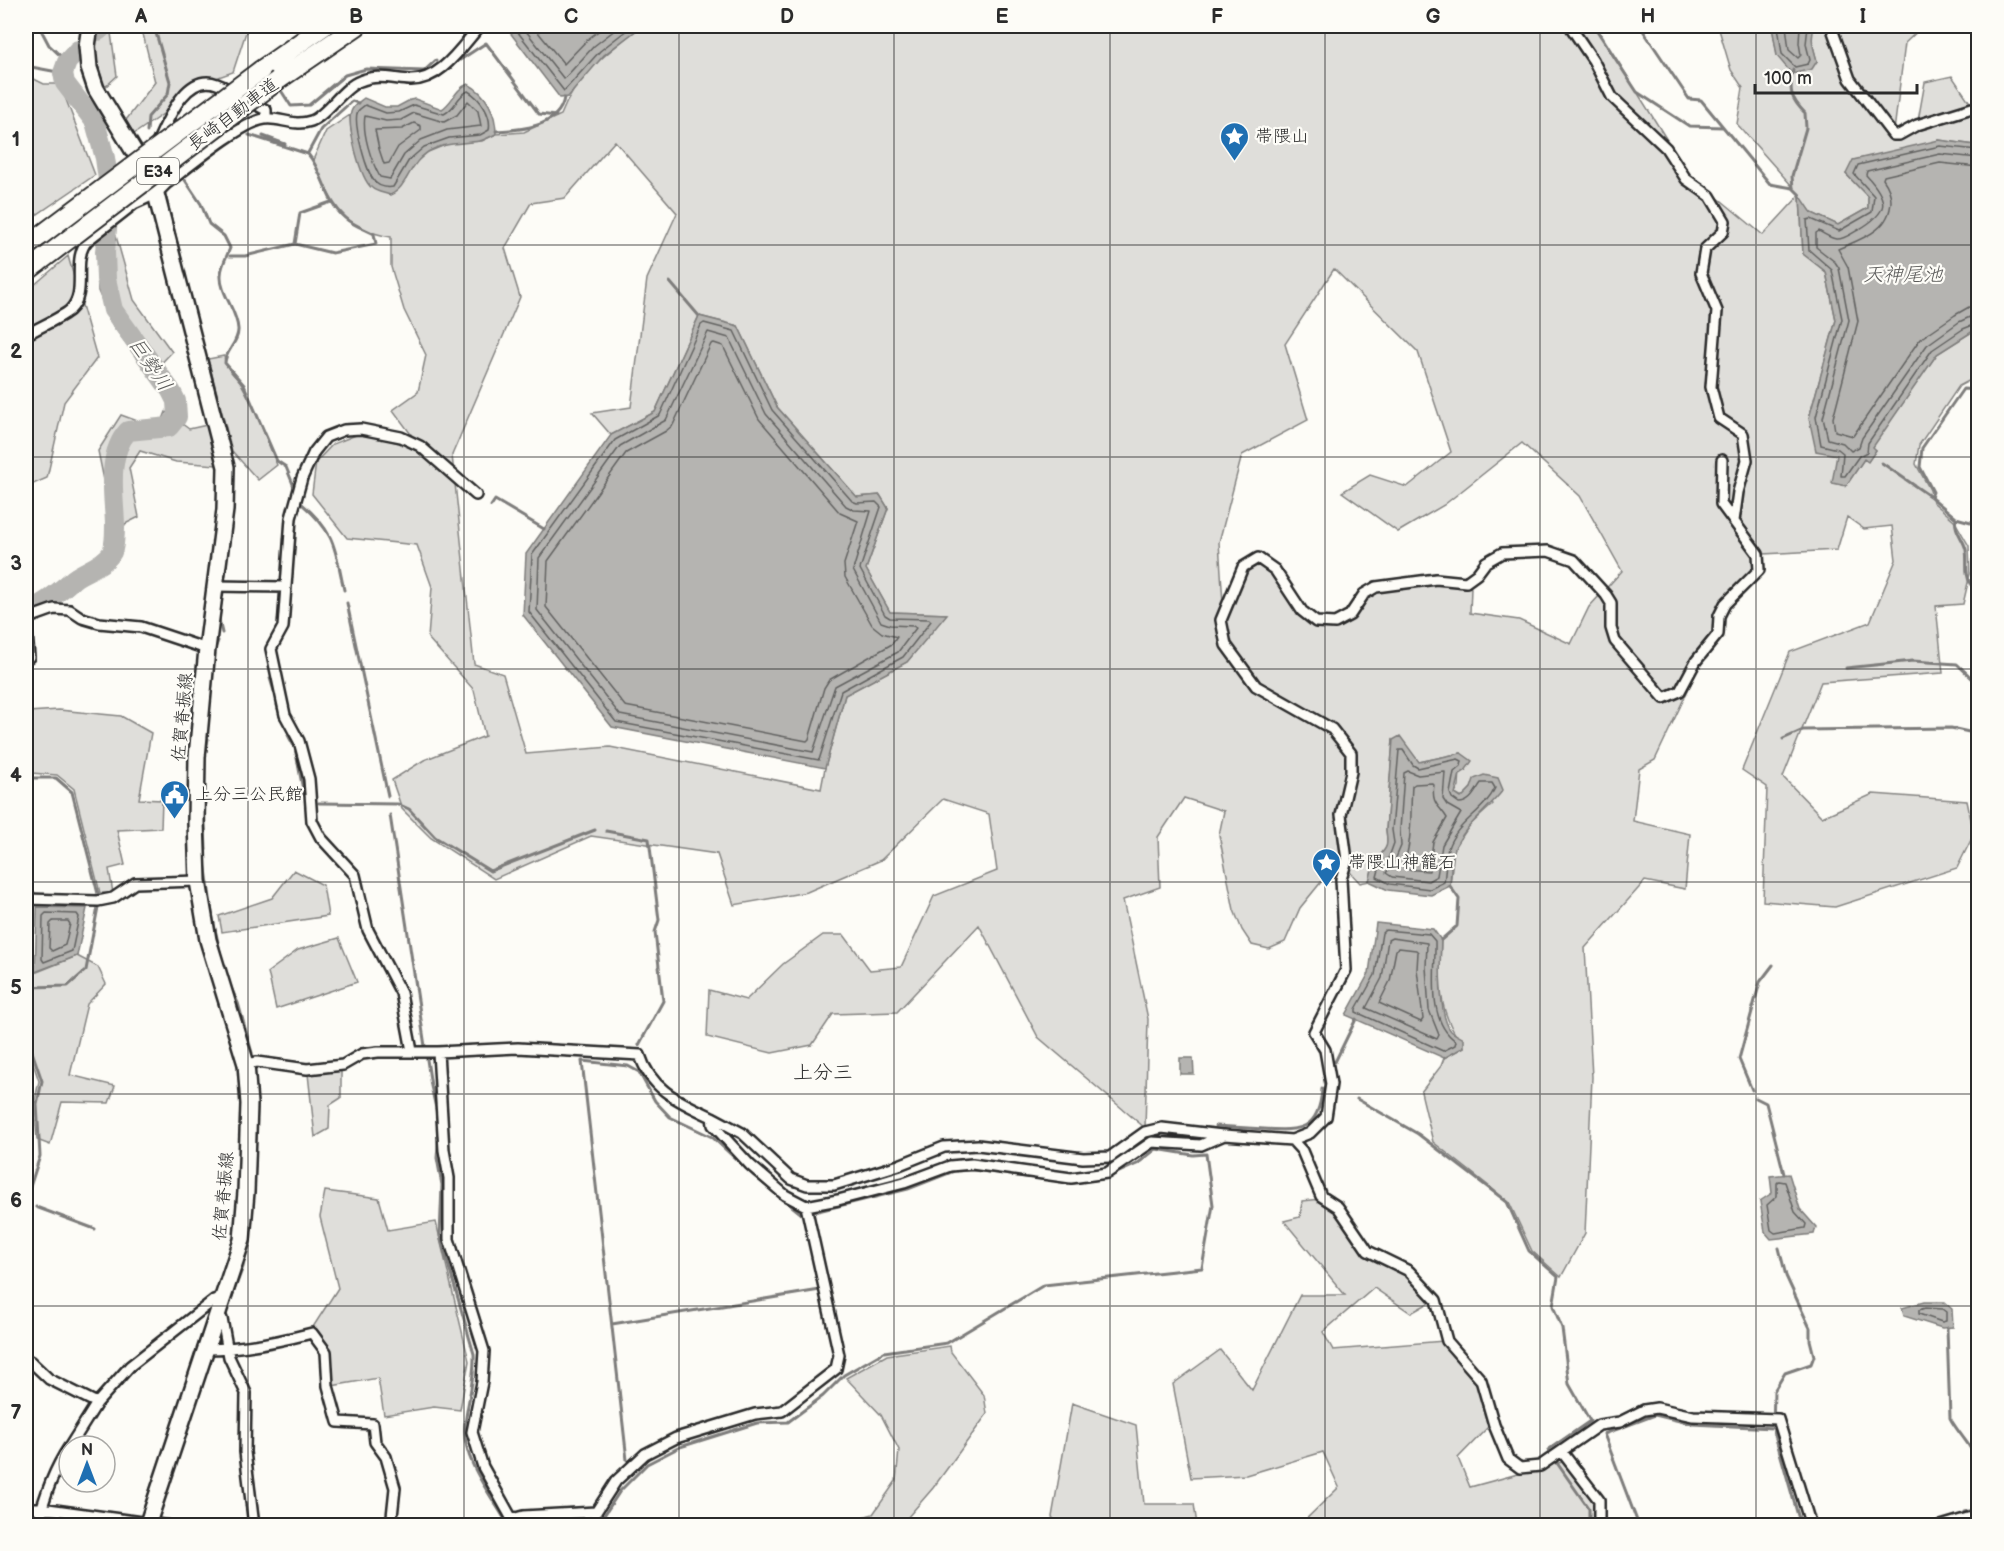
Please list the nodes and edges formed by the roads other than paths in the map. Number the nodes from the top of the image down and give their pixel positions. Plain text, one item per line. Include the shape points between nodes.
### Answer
1 (90, 26) edge
2 (324, 26) edge
3 (357, 26) edge
4 (480, 26) edge
5 (1570, 26) edge
6 (1831, 26) edge
7 (1978, 109) edge
8 (266, 119) junction
9 (141, 163) junction
10 (156, 194) junction
11 (33, 242) edge
12 (32, 267) edge
13 (26, 335) edge
14 (1722, 460) dead end
15 (476, 495) dead end
16 (1734, 521) junction
17 (215, 586) junction
18 (285, 587) junction
19 (26, 620) edge
20 (207, 649) junction
21 (26, 659) edge
22 (198, 881) junction
23 (26, 899) edge
24 (416, 1051) junction
25 (436, 1052) junction
26 (246, 1064) junction
27 (712, 1117) junction
28 (1224, 1135) junction
29 (1292, 1140) junction
30 (806, 1206) junction
31 (223, 1297) junction
32 (218, 1313) junction
33 (206, 1349) junction
34 (227, 1349) junction
35 (26, 1360) edge
36 (97, 1403) junction
37 (77, 1434) edge
38 (1562, 1452) junction
39 (57, 1466) edge
40 (26, 1508) edge
41 (41, 1508) junction
42 (1976, 1519) edge
43 (512, 1522) edge
44 (147, 1524) edge
45 (37, 1526) edge
46 (170, 1526) edge
47 (254, 1526) edge
48 (392, 1526) edge
49 (1599, 1526) edge
50 (1811, 1526) edge
51 (1941, 1526) edge

1 - 9 main road, 佐賀脊振線 via 89,68 96,89
2 - 11 highway, 長崎自動車道 / E34, bridge
3 - 12 highway, 長崎自動車道 / E34, bridge via 278,80
4 - 8 street via 444,67 428,77 371,77 356,82 312,121 290,124
5 - 16 street via 1612,97 1666,148 1686,179 1710,196 1725,221 1723,232 1705,249 1701,273 1718,311 1711,387 1719,418 1743,434 1747,460
6 - 7 street via 1850,79 1893,135 1917,124
8 - 9 street via 266,110 216,83 206,82 185,91 153,153
8 - 10 street via 246,126
9 - 10 main road, 佐賀脊振線
10 - 13 street via 134,204 82,246 78,297 70,309
10 - 17 main road, 佐賀脊振線 via 226,467
14 - 16 street via 1721,504
15 - 18 street via 420,446 401,437 361,429 326,437 302,478 291,519
16 - 29 street via 1758,554 1759,570 1725,604 1719,616 1718,634 1696,661 1680,691 1665,698 1615,641 1611,603 1606,595 1574,560 1548,550 1502,553 1486,562 1466,582 1436,579 1376,587 1364,594 1350,615 1335,623 1316,622 1302,611 1275,570 1258,558 1243,567 1221,620 1226,645 1256,686 1332,729 1351,753 1351,772 1341,815 1347,860 1341,879 1346,970 1314,1032 1325,1050 1331,1084 1326,1117 1310,1133
17 - 18 street
17 - 20 main road, 佐賀脊振線
18 - 24 street via 283,627 271,657 285,715 299,741 309,779 312,821 321,838 356,875 369,930 401,993
19 - 20 street via 54,609 70,610 99,623 141,627
19 - 21 street via 30,657
20 - 22 main road, 佐賀脊振線 via 197,757
22 - 23 street via 135,883 98,901
22 - 26 main road, 佐賀脊振線 via 208,940
24 - 25 street
24 - 26 street via 362,1054 342,1065 307,1069
25 - 27 street via 518,1048 639,1055 659,1086 674,1099
25 - 43 street via 449,1179 449,1239 484,1351 472,1432 483,1467
26 - 31 main road, 佐賀脊振線 via 249,1104 242,1240
27 - 28 street via 742,1133 791,1179 807,1185 834,1185 944,1147 978,1145 1083,1158 1110,1157 1145,1132 1162,1128
27 - 30 street via 713,1125 750,1165 785,1195
28 - 29 street
28 - 30 street via 1201,1145 1152,1142 1107,1173 1071,1178 972,1164 950,1166 904,1183
29 - 38 street via 1302,1151 1321,1196 1338,1207 1368,1251 1409,1271 1436,1300 1447,1341 1481,1380 1508,1459 1520,1468 1540,1466
30 - 43 street via 839,1355 836,1369 782,1411 755,1414 676,1438 645,1454 616,1481 596,1512 523,1516
31 - 32 main road, 佐賀脊振線
31 - 36 street via 130,1366
32 - 33 main road, 佐賀脊振線
32 - 34 street
33 - 34 street
33 - 44 main road, 佐賀脊振線
34 - 47 street via 246,1394 245,1452
34 - 48 street via 312,1333 326,1352 328,1386 338,1422 373,1424 375,1442 386,1457 395,1488
35 - 36 street via 49,1379
36 - 37 street
38 - 49 street via 1599,1500
38 - 50 street via 1599,1425 1620,1422 1644,1410 1774,1419
39 - 41 street
40 - 41 street
41 - 44 street
41 - 45 street
42 - 51 street
44 - 46 street

